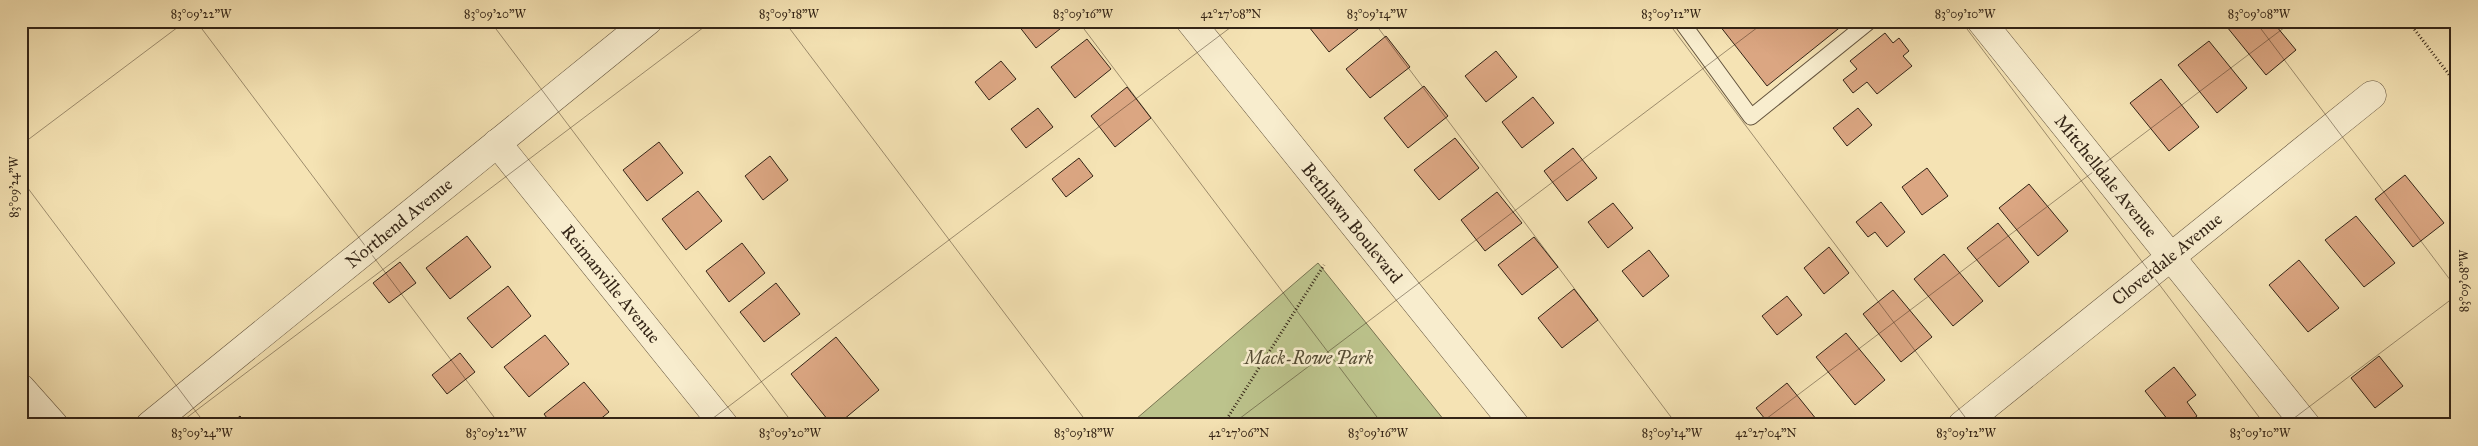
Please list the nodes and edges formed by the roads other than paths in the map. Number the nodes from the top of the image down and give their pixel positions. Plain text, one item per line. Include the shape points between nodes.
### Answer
1 (648, 21) edge
2 (1190, 21) edge
3 (1681, 21) edge
4 (1870, 21) edge
5 (1981, 21) edge
6 (2372, 94) dead end
7 (497, 143) junction
8 (2170, 256) junction
9 (21, 388) edge
10 (54, 425) edge
11 (150, 425) edge
12 (724, 425) edge
13 (1515, 425) edge
14 (1962, 425) edge
15 (2306, 425) edge

1 - 7 street, Northend Avenue
2 - 13 street, Bethlawn Boulevard
3 - 4 lane via 1751,117
5 - 8 street, Mitchelldale Avenue
6 - 8 street, Cloverdale Avenue
7 - 11 street, Northend Avenue
7 - 12 street, Reimanville Avenue
8 - 14 street, Cloverdale Avenue
8 - 15 street, Mitchelldale Avenue
9 - 10 street

